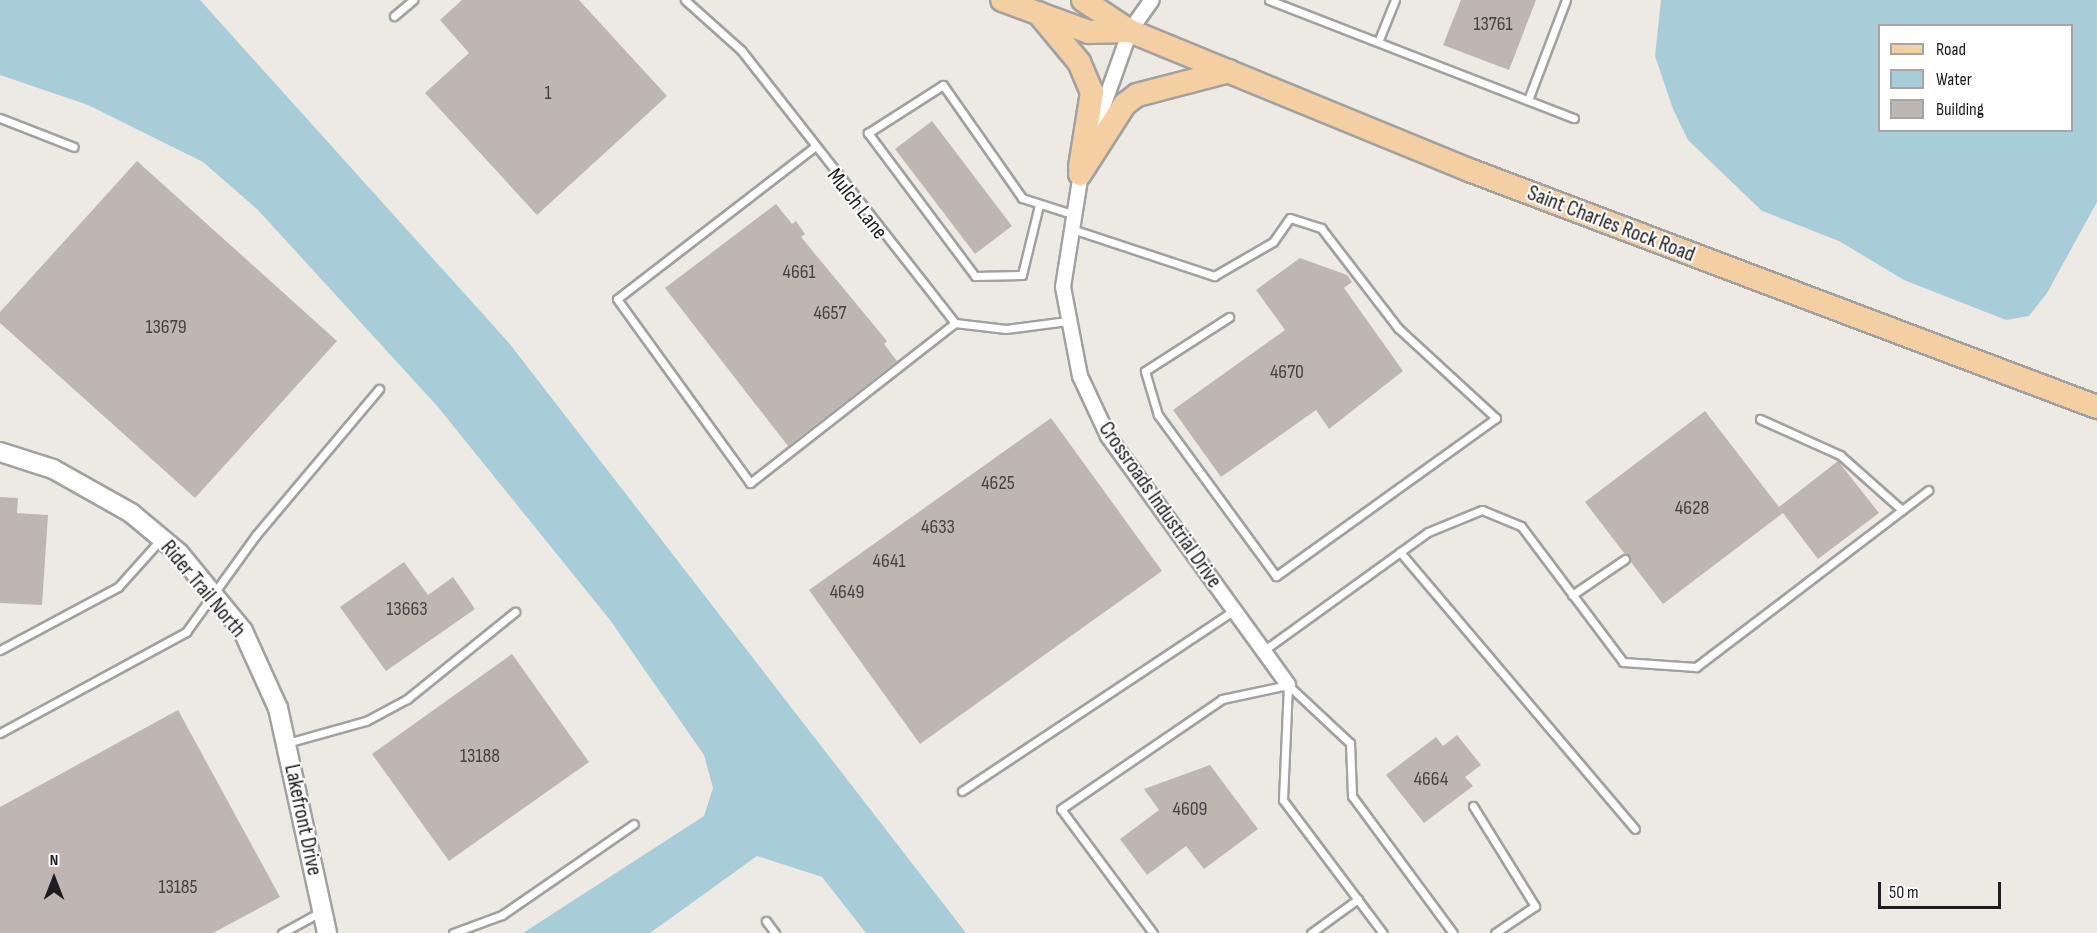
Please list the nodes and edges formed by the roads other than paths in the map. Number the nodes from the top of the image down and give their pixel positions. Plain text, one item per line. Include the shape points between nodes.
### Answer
1 (413, 0) edge
2 (686, 0) edge
3 (1002, 0) edge
4 (1083, 0) edge
5 (1152, 0) edge
6 (1269, 0) edge
7 (1395, 0) edge
8 (1566, 0) edge
9 (1038, 13) junction
10 (394, 16) dead end
11 (1130, 31) junction
12 (1378, 42) junction
13 (1229, 71) junction
14 (1528, 100) junction
15 (0, 118) edge
16 (1574, 118) dead end
17 (74, 147) dead end
18 (813, 148) junction
19 (1080, 174) junction
20 (1039, 206) junction
21 (1072, 214) junction
22 (1069, 228) junction
23 (1229, 317) dead end
24 (1067, 321) junction
25 (955, 323) junction
26 (379, 389) dead end
27 (2097, 407) edge
28 (1760, 419) dead end
29 (0, 452) edge
30 (1928, 490) dead end
31 (1902, 510) junction
32 (161, 539) junction
33 (1400, 552) junction
34 (1624, 559) dead end
35 (212, 594) junction
36 (1572, 595) junction
37 (1234, 610) junction
38 (515, 612) dead end
39 (0, 650) edge
40 (1263, 651) junction
41 (1288, 686) junction
42 (278, 708) joint
43 (0, 733) edge
44 (287, 743) junction
45 (962, 791) dead end
46 (1473, 806) dead end
47 (634, 824) dead end
48 (1635, 830) dead end
49 (1358, 899) junction
50 (323, 911) junction
51 (766, 921) dead end
52 (282, 933) edge
53 (327, 933) edge
54 (453, 933) edge
55 (775, 933) edge
56 (1153, 933) edge
57 (1311, 933) edge
58 (1383, 933) edge
59 (1453, 933) edge
60 (1495, 933) edge

1 - 10 lane
2 - 18 lane, Mulch Lane via 741,50
3 - 9 main road, Saint Charles Rock Road
4 - 11 main road, Saint Charles Rock Road
5 - 11 street, Crossroads Industrial Drive
6 - 12 lane
7 - 12 lane
8 - 14 lane
9 - 11 main road, Saint Charles Rock Road via 1089,32
9 - 19 main road via 1079,62 1092,92
11 - 13 main road, Saint Charles Rock Road
11 - 19 street, Crossroads Industrial Drive
12 - 14 lane
13 - 19 main road via 1137,95 1125,104
13 - 27 main road, Saint Charles Rock Road via 1468,170
14 - 16 lane
15 - 17 lane
18 - 25 lane, Mulch Lane
18 - 25 lane via 616,299 750,483
19 - 21 street, Crossroads Industrial Drive
20 - 20 lane via 1022,198 943,85 868,133 975,276 1022,275
20 - 21 lane
21 - 22 street, Crossroads Industrial Drive
22 - 23 lane via 1214,276 1273,242 1290,218 1321,228 1398,328 1496,418 1276,576 1158,415 1145,371
22 - 24 street, Crossroads Industrial Drive
24 - 25 lane via 1006,329
24 - 37 street, Crossroads Industrial Drive via 1080,376 1108,436
26 - 35 lane
28 - 31 lane via 1840,455
29 - 32 street, Rider Trail North via 53,469 93,491
30 - 31 lane
31 - 36 lane via 1695,667 1623,662
32 - 35 street, Rider Trail North
32 - 39 lane via 118,587
33 - 36 lane via 1453,518 1482,510 1501,514 1521,526
33 - 40 lane
33 - 48 lane
34 - 36 lane
35 - 42 street, Rider Trail North via 243,631
35 - 43 lane via 186,632
37 - 40 street, Crossroads Industrial Drive
37 - 45 lane
38 - 44 lane via 407,699 366,721
40 - 41 street, Crossroads Industrial Drive
41 - 49 lane via 1283,800
41 - 56 lane via 1222,699 1061,809
41 - 59 lane via 1350,744 1352,796
42 - 44 street, Lakefront Drive
44 - 50 street, Lakefront Drive
46 - 60 lane via 1535,906
47 - 54 lane via 502,915
49 - 57 lane
49 - 58 lane
50 - 52 lane
50 - 53 street, Lakefront Drive
51 - 55 lane

